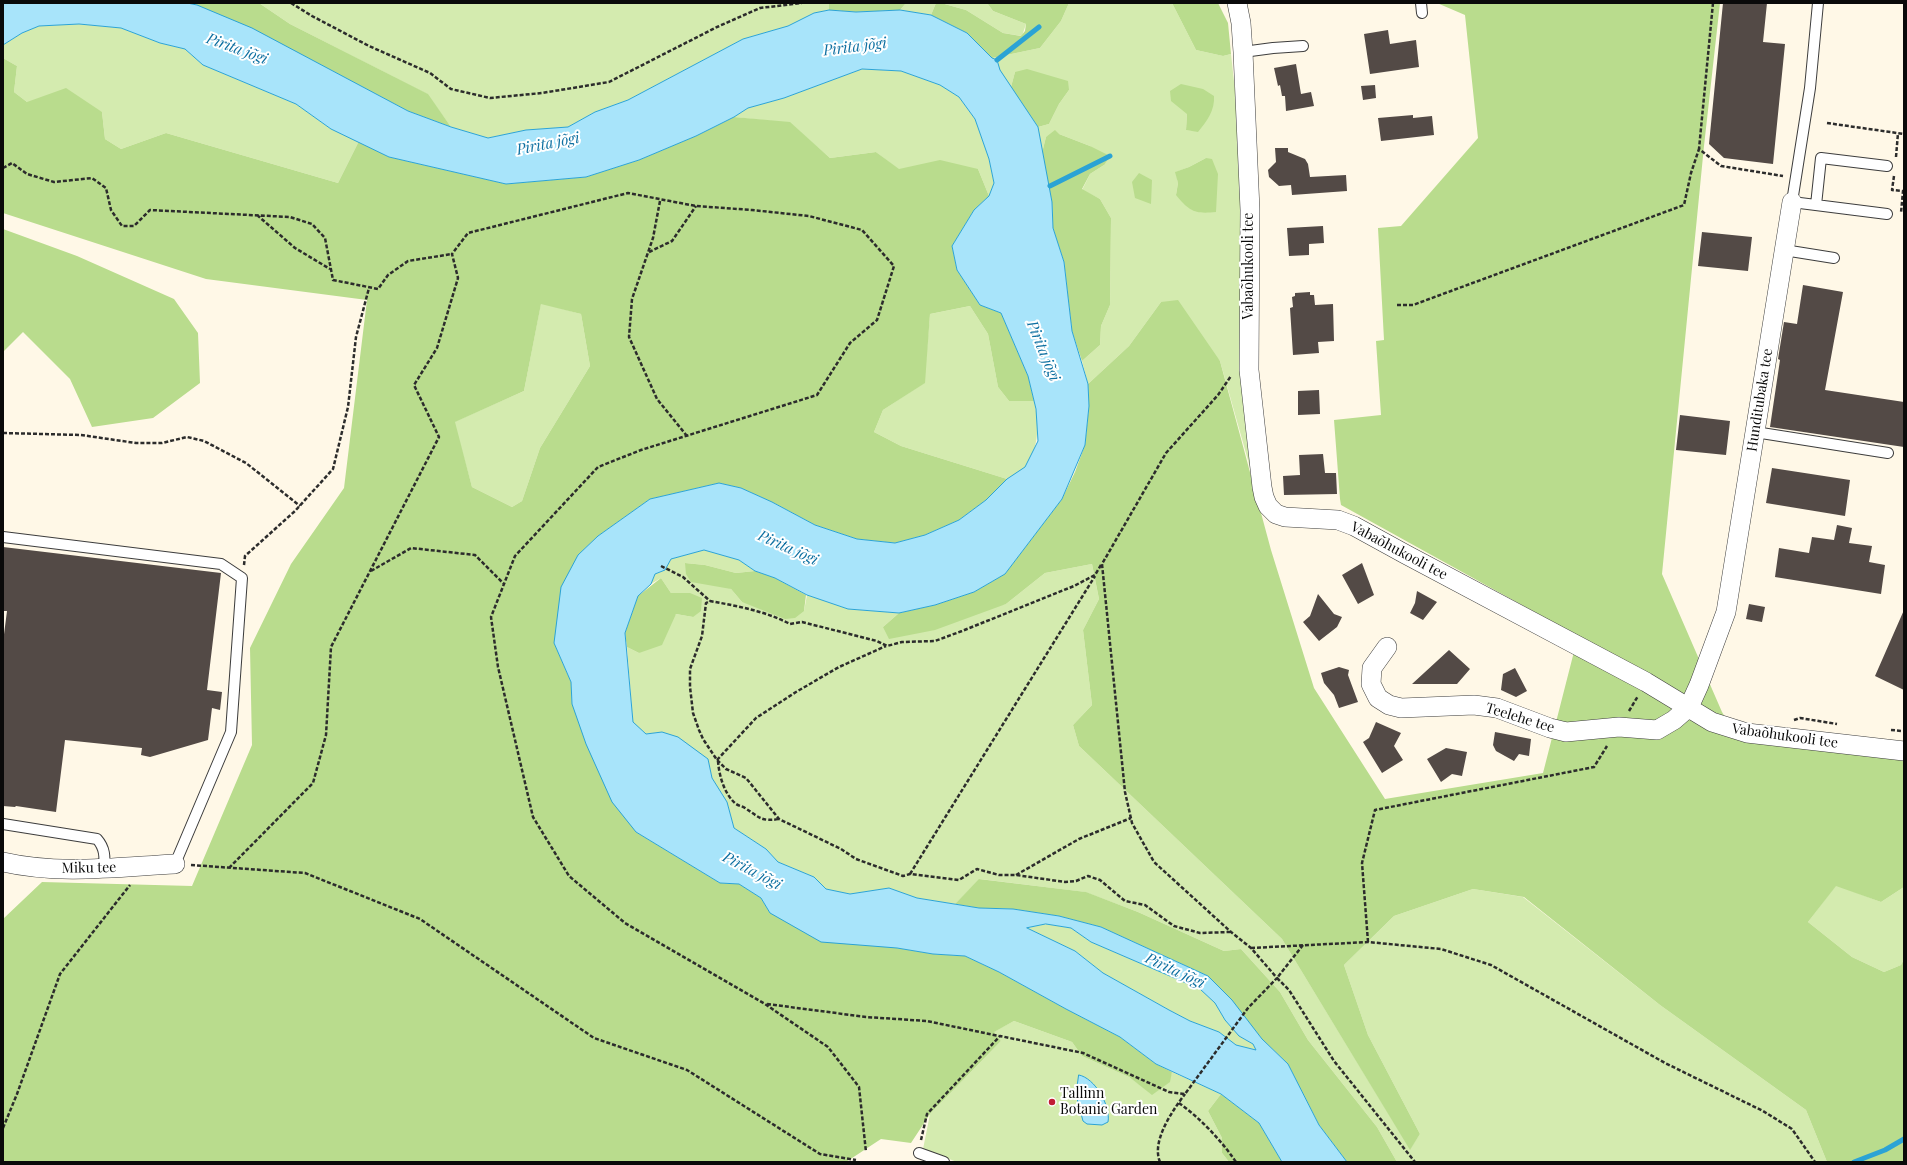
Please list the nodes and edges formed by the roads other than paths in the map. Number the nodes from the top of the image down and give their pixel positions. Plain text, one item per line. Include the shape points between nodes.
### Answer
1 (1236, 3) edge
2 (1818, 3) edge
3 (1303, 46) dead end
4 (1243, 52) junction
5 (1887, 166) dead end
6 (1792, 202) junction
7 (1816, 205) junction
8 (1887, 214) dead end
9 (1784, 250) junction
10 (1834, 258) dead end
11 (1755, 432) junction
12 (1888, 453) dead end
13 (3, 537) edge
14 (1387, 647) dead end
15 (1689, 707) junction
16 (1904, 748) edge
17 (3, 824) edge
18 (3, 862) edge
19 (174, 864) joint
20 (104, 868) junction
21 (919, 1153) road end
22 (944, 1162) edge

1 - 4 street, Vabaõhukooli tee via 1241,22
2 - 6 lane, Hunditubaka tee via 1810,88
3 - 4 lane
4 - 15 street, Vabaõhukooli tee via 1250,210 1248,353 1256,448 1264,497 1268,506 1276,514 1285,517 1338,520 1354,526
5 - 7 lane via 1821,158
6 - 7 lane
6 - 9 street, Hunditubaka tee
7 - 8 lane
9 - 10 lane
9 - 11 street, Hunditubaka tee
11 - 12 lane
11 - 15 street, Hunditubaka tee via 1726,612
13 - 19 lane via 221,564 242,578 231,732
14 - 15 street, Teelehe tee via 1372,668 1371,684 1378,698 1389,704 1409,708 1474,705 1497,708 1566,732 1618,727 1657,730
15 - 16 street, Vabaõhukooli tee via 1712,722 1747,733
17 - 20 lane via 97,839 103,845
18 - 20 street, Miku tee via 53,869
19 - 20 street, Miku tee
21 - 22 lane

